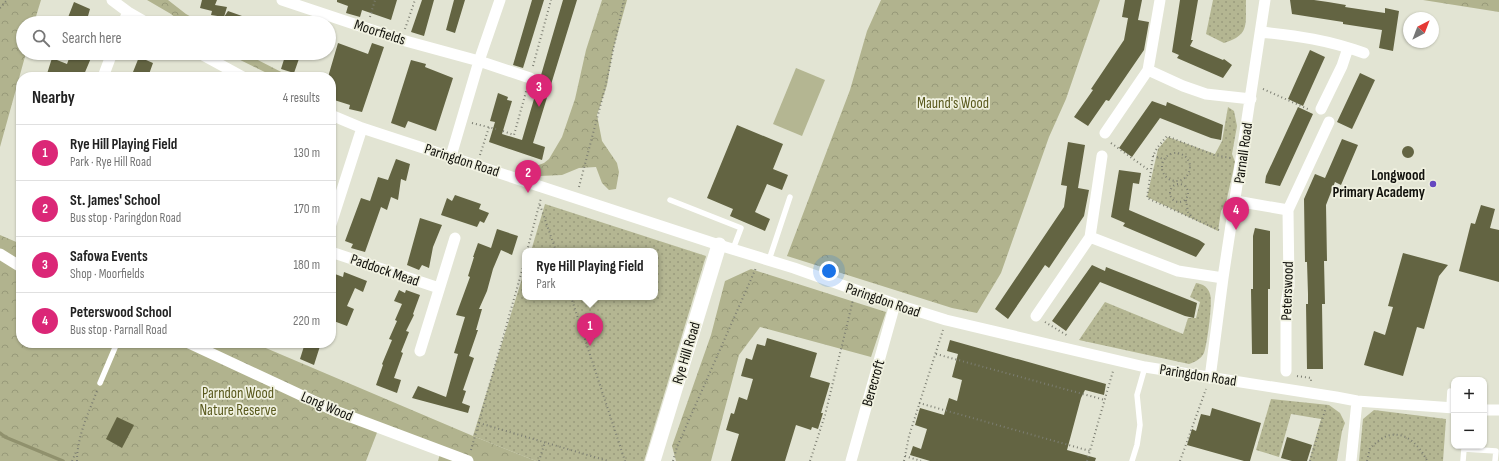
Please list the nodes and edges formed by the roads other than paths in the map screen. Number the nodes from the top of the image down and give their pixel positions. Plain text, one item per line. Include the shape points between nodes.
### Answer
1 (112, 0) edge
2 (282, 0) edge
3 (500, 0) edge
4 (1160, 0) edge
5 (1265, 0) edge
6 (128, 12) junction
7 (126, 16) edge
8 (135, 16) edge
9 (330, 16) edge
10 (336, 18) edge
11 (1261, 32) junction
12 (1348, 48) junction
13 (1364, 53) dead end
14 (110, 60) edge
15 (212, 60) edge
16 (479, 61) junction
17 (1148, 70) junction
18 (106, 72) edge
19 (234, 72) edge
20 (530, 78) dead end
21 (1250, 100) junction
22 (1317, 110) road end
23 (336, 117) edge
24 (1329, 122) dead end
25 (362, 128) junction
26 (1107, 137) road end
27 (451, 156) junction
28 (1102, 156) dead end
29 (790, 196) dead end
30 (670, 200) dead end
31 (1236, 200) junction
32 (336, 209) edge
33 (1288, 210) junction
34 (1090, 237) junction
35 (455, 238) dead end
36 (726, 247) junction
37 (0, 254) edge
38 (336, 254) edge
39 (769, 260) junction
40 (16, 264) edge
41 (1223, 278) junction
42 (439, 288) junction
43 (895, 304) junction
44 (1036, 316) dead end
45 (115, 348) edge
46 (200, 348) edge
47 (420, 351) dead end
48 (1145, 367) junction
49 (1286, 371) dead end
50 (1210, 378) junction
51 (100, 383) road end
52 (1450, 391) dead end
53 (1357, 401) junction
54 (1451, 408) edge
55 (1487, 410) edge
56 (1499, 410) edge
57 (469, 457) edge
58 (653, 461) edge
59 (851, 461) edge
60 (1132, 461) edge
61 (1351, 461) edge
62 (1463, 461) edge
63 (1495, 461) edge

1 - 6 street
2 - 9 street, Moorfields
3 - 16 street
4 - 17 street
5 - 11 street, Parnall Road
6 - 7 street
6 - 8 street
10 - 16 street, Moorfields via 402,40
11 - 12 street via 1314,38
11 - 21 street, Parnall Road
12 - 13 street
12 - 22 street via 1342,66
14 - 18 street
15 - 19 street
16 - 20 street, Moorfields
16 - 27 street
17 - 21 street via 1206,94
17 - 26 street
21 - 31 street, Parnall Road
23 - 25 street, Paringdon Road
24 - 33 street, Peterswood
25 - 27 street, Paringdon Road
25 - 32 street
27 - 36 street, Paringdon Road
28 - 34 street
29 - 39 lane
30 - 36 lane via 741,228
31 - 33 street
31 - 41 street, Parnall Road
33 - 49 street, Peterswood
34 - 41 street via 1173,270
34 - 44 street
35 - 42 street, Paddock Mead
36 - 39 street, Paringdon Road
36 - 58 street, Rye Hill Road
37 - 40 street
38 - 42 street, Paddock Mead
39 - 43 street, Paringdon Road
41 - 50 street, Parnall Road
42 - 47 street, Paddock Mead
43 - 48 street, Paringdon Road via 946,320
43 - 59 street, Berecroft
45 - 51 lane
46 - 57 street, Long Wood via 335,410
48 - 50 street, Paringdon Road
48 - 60 lane via 1137,394 1140,425
50 - 53 street, Paringdon Road
52 - 54 lane
53 - 54 street, Paringdon Road
53 - 61 street
55 - 56 street
62 - 63 lane via 1464,449 1496,451

